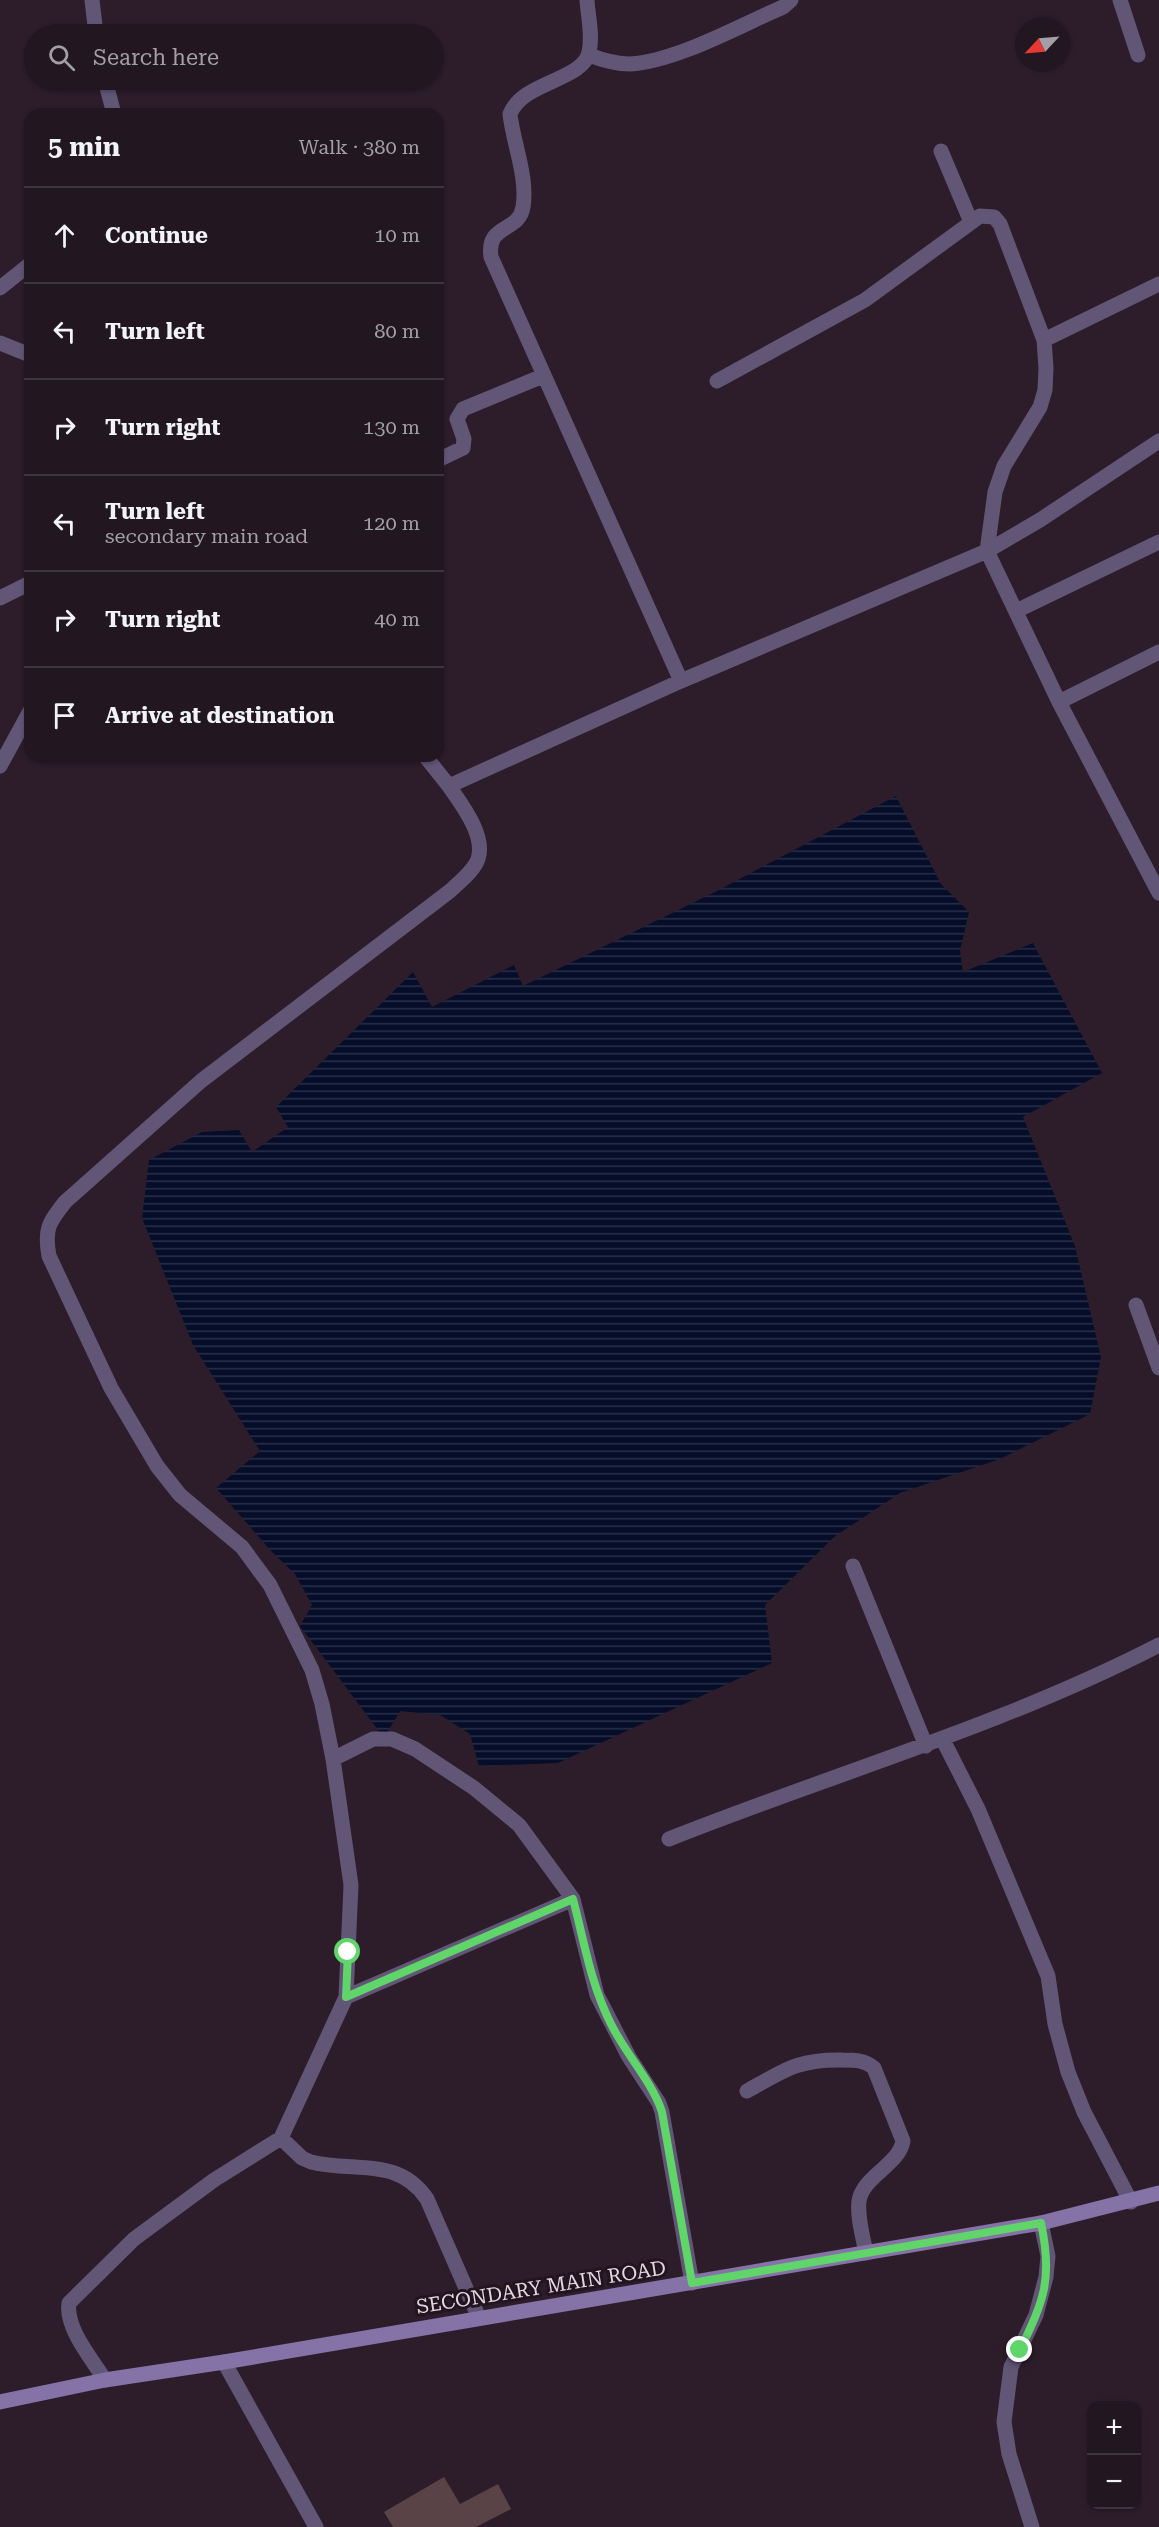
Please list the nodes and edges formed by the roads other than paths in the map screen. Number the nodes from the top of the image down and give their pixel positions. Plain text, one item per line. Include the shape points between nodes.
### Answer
1 (92, 0) edge
2 (587, 0) edge
3 (791, 0) edge
4 (1120, 0) edge
5 (95, 24) edge
6 (589, 55) junction
7 (1138, 55) dead end
8 (108, 90) edge
9 (112, 108) edge
10 (941, 150) dead end
11 (971, 222) junction
12 (24, 269) edge
13 (1159, 284) edge
14 (0, 288) edge
15 (1044, 340) junction
16 (0, 343) edge
17 (24, 353) edge
18 (543, 376) junction
19 (717, 381) dead end
20 (1159, 441) edge
21 (444, 457) edge
22 (1159, 542) edge
23 (987, 551) junction
24 (24, 586) edge
25 (0, 598) edge
26 (1016, 611) junction
27 (1159, 652) edge
28 (681, 681) junction
29 (1059, 702) junction
30 (24, 722) edge
31 (430, 762) edge
32 (0, 766) edge
33 (449, 786) junction
34 (1159, 893) edge
35 (1137, 1305) dead end
36 (1159, 1368) edge
37 (853, 1566) dead end
38 (1159, 1645) edge
39 (944, 1740) junction
40 (926, 1746) junction
41 (333, 1760) junction
42 (669, 1839) dead end
43 (573, 1899) junction
44 (346, 1997) junction
45 (747, 2091) dead end
46 (281, 2138) junction
47 (1159, 2193) edge
48 (1131, 2202) junction
49 (1041, 2223) junction
50 (866, 2253) junction
51 (692, 2283) junction
52 (479, 2318) junction
53 (224, 2362) junction
54 (105, 2380) junction
55 (0, 2402) edge
56 (316, 2527) edge
57 (1032, 2527) edge

1 - 5 street
2 - 6 street
3 - 6 street via 783,7 668,55 631,64
4 - 7 street
6 - 18 street via 570,72 514,103 510,114 524,193 523,209 517,221 497,232 489,247
8 - 9 street
10 - 11 street
11 - 15 street via 989,215 1000,224
11 - 19 street via 866,300
12 - 14 street
13 - 15 street
15 - 23 street via 1045,390 1040,407 1004,466 995,492
16 - 17 street
18 - 21 street via 463,409 457,419 463,448
18 - 28 street
20 - 23 street
22 - 26 street
23 - 26 street
23 - 28 street
24 - 25 street
26 - 29 street
27 - 29 street
28 - 33 street
29 - 34 street
30 - 32 street
31 - 33 street
33 - 41 street via 467,813 479,846 478,860 468,873 450,891 201,1081 65,1202 50,1221 46,1237 59,1280 111,1388 157,1466 180,1495 242,1547 270,1585 312,1670
35 - 36 street
37 - 40 street
38 - 39 street
39 - 40 street
39 - 48 street via 978,1809 1044,1966 1068,2072 1084,2112
40 - 42 street
41 - 43 street via 373,1739 392,1739 416,1749 474,1788 519,1825
41 - 44 street via 351,1885
43 - 44 street
43 - 51 street via 597,1995 662,2112
44 - 46 street
45 - 50 street via 806,2061 855,2060 874,2068 903,2141 861,2194 859,2210
46 - 52 street via 311,2162 390,2172 417,2185 427,2199
46 - 54 street via 214,2180 134,2239 69,2303 76,2333
47 - 48 main road, SECONDARY MAIN ROAD
48 - 49 main road, SECONDARY MAIN ROAD
49 - 50 main road, SECONDARY MAIN ROAD
49 - 57 street via 1048,2256 1046,2277 1036,2315 1011,2367 1004,2422 1009,2454
50 - 51 main road, SECONDARY MAIN ROAD
51 - 52 main road, SECONDARY MAIN ROAD
52 - 53 main road, SECONDARY MAIN ROAD
53 - 54 main road, SECONDARY MAIN ROAD
53 - 56 street
54 - 55 main road, SECONDARY MAIN ROAD

